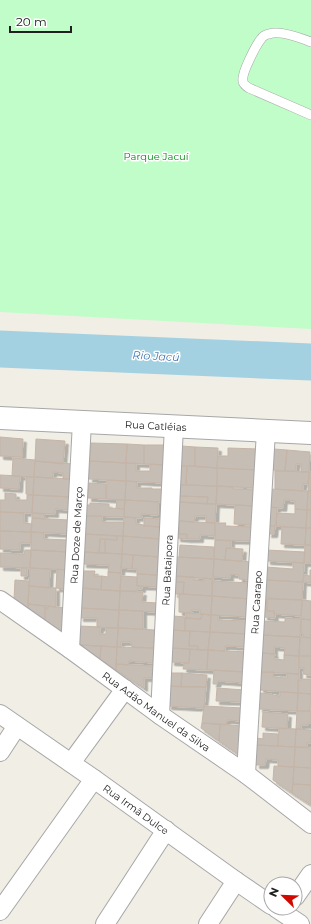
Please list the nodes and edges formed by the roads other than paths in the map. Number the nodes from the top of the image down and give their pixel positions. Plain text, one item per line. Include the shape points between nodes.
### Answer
1 (311, 42) edge
2 (311, 115) edge
3 (0, 418) edge
4 (82, 422) junction
5 (174, 426) junction
6 (266, 431) junction
7 (311, 433) edge
8 (0, 600) edge
9 (70, 649) junction
10 (125, 689) junction
11 (0, 714) edge
12 (160, 715) junction
13 (17, 726) junction
14 (0, 752) edge
15 (71, 763) junction
16 (246, 774) junction
17 (94, 779) junction
18 (311, 824) edge
19 (166, 830) junction
20 (311, 874) edge
21 (236, 881) junction
22 (303, 886) edge
23 (263, 898) edge
24 (0, 911) edge
25 (290, 916) edge
26 (104, 924) edge
27 (208, 924) edge
28 (300, 924) edge

1 - 2 lane via 291,35 269,33 262,37 256,46 242,80 249,88
3 - 4 street, Rua Catléias
4 - 5 street, Rua Catléias
4 - 9 street, Rua Doze de Março
5 - 6 street, Rua Catléias
5 - 12 street, Rua Bataipora
6 - 7 street, Rua Catléias
6 - 16 street, Rua Caarapo
8 - 9 street, Rua Adão Manuel da Silva
9 - 10 street, Rua Adão Manuel da Silva
10 - 12 street, Rua Adão Manuel da Silva
10 - 15 street
11 - 13 street, Rua Irmã Dulce
12 - 16 street, Rua Adão Manuel da Silva
13 - 14 street
13 - 15 street, Rua Irmã Dulce
15 - 17 street, Rua Irmã Dulce
16 - 18 street, Rua Adão Manuel da Silva
17 - 19 street, Rua Irmã Dulce
17 - 24 street
19 - 21 street, Rua Irmã Dulce
19 - 26 street
20 - 22 street
21 - 23 street, Rua Irmã Dulce
21 - 27 street
25 - 28 street, Rua Irmã Dulce

